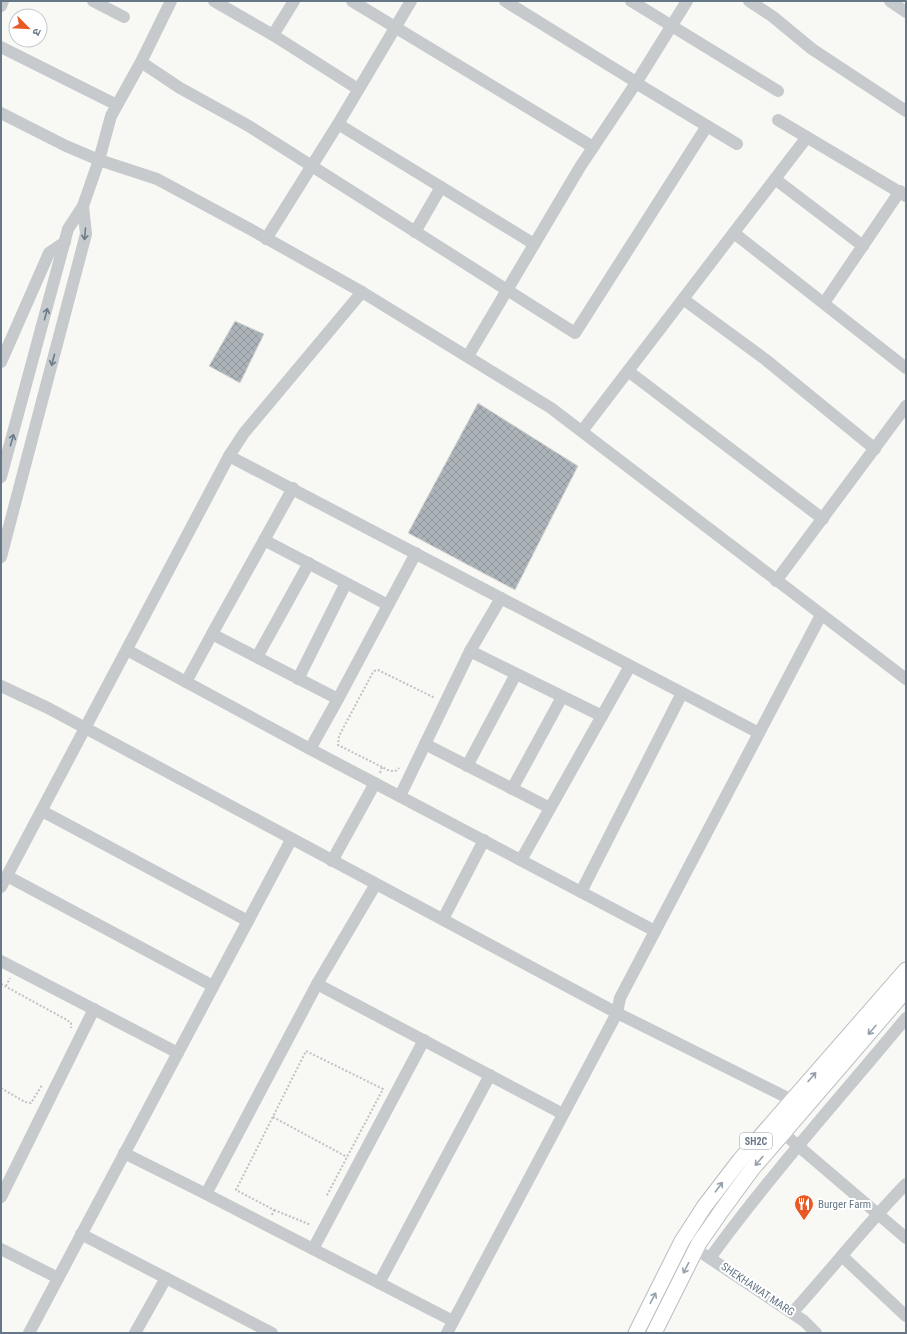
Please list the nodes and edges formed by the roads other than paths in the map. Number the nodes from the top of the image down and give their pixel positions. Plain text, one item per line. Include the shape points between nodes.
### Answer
1 (3, 1) edge
2 (93, 1) edge
3 (171, 1) edge
4 (214, 1) edge
5 (294, 1) edge
6 (352, 1) edge
7 (411, 1) edge
8 (505, 1) edge
9 (631, 1) edge
10 (687, 1) edge
11 (749, 1) edge
12 (890, 1) edge
13 (1, 6) edge
14 (906, 12) edge
15 (124, 17) dead end
16 (671, 27) junction
17 (394, 28) junction
18 (273, 35) junction
19 (1, 47) edge
20 (141, 62) junction
21 (636, 82) junction
22 (358, 89) junction
23 (778, 90) dead end
24 (117, 105) junction
25 (906, 111) edge
26 (1, 113) edge
27 (778, 120) dead end
28 (338, 124) junction
29 (707, 126) junction
30 (807, 136) junction
31 (737, 144) dead end
32 (592, 147) junction
33 (99, 160) junction
34 (311, 167) junction
35 (775, 179) junction
36 (441, 187) junction
37 (903, 194) edge
38 (83, 206) junction
39 (415, 232) junction
40 (734, 233) junction
41 (266, 239) junction
42 (65, 242) junction
43 (534, 244) junction
44 (863, 246) junction
45 (507, 289) junction
46 (362, 292) junction
47 (683, 299) junction
48 (824, 303) junction
49 (468, 356) junction
50 (1, 362) edge
51 (906, 368) edge
52 (628, 371) junction
53 (906, 406) edge
54 (582, 431) junction
55 (875, 449) junction
56 (229, 456) junction
57 (1, 477) edge
58 (293, 488) junction
59 (822, 518) junction
60 (264, 540) junction
61 (416, 553) junction
62 (1, 557) edge
63 (309, 563) junction
64 (776, 581) junction
65 (346, 583) junction
66 (502, 598) junction
67 (388, 605) junction
68 (821, 615) junction
69 (212, 634) junction
70 (126, 650) junction
71 (470, 651) junction
72 (257, 657) junction
73 (630, 666) junction
74 (516, 674) junction
75 (298, 679) junction
76 (906, 679) edge
77 (186, 682) junction
78 (1, 686) edge
79 (682, 693) junction
80 (562, 696) junction
81 (338, 699) junction
82 (602, 716) junction
83 (86, 729) junction
84 (758, 733) junction
85 (425, 744) junction
86 (310, 749) junction
87 (467, 766) junction
88 (375, 783) junction
89 (512, 789) junction
90 (400, 796) junction
91 (550, 808) junction
92 (42, 811) junction
93 (291, 840) junction
94 (484, 840) junction
95 (521, 860) junction
96 (332, 861) junction
97 (7, 876) junction
98 (376, 884) junction
99 (1, 888) edge
100 (581, 892) junction
101 (443, 919) junction
102 (248, 921) junction
103 (655, 931) junction
104 (1, 961) edge
105 (906, 970) edge
106 (317, 984) junction
107 (213, 986) junction
108 (906, 990) edge
109 (94, 1009) junction
110 (890, 1009) junction
111 (617, 1013) junction
112 (906, 1019) edge
113 (424, 1040) junction
114 (178, 1053) junction
115 (490, 1075) junction
116 (792, 1100) junction
117 (563, 1114) junction
118 (783, 1133) junction
119 (797, 1146) junction
120 (124, 1153) junction
121 (906, 1184) edge
122 (206, 1194) junction
123 (1, 1197) edge
124 (878, 1214) junction
125 (81, 1234) junction
126 (906, 1238) edge
127 (682, 1241) junction
128 (1, 1249) edge
129 (313, 1249) junction
130 (696, 1249) junction
131 (842, 1257) junction
132 (710, 1258) junction
133 (58, 1278) junction
134 (166, 1278) junction
135 (379, 1283) junction
136 (792, 1312) junction
137 (906, 1316) edge
138 (454, 1321) junction
139 (29, 1333) edge
140 (135, 1333) edge
141 (272, 1333) edge
142 (447, 1333) edge
143 (636, 1333) edge
144 (654, 1333) edge
145 (816, 1333) edge

1 - 13 street
2 - 15 street
3 - 20 street
4 - 18 street
5 - 18 street
6 - 17 street
7 - 17 street
8 - 21 street
9 - 16 street
10 - 16 street
11 - 25 street via 772,16 812,49
12 - 14 street
16 - 21 street
16 - 23 street
17 - 22 street
17 - 32 street
18 - 22 street
19 - 24 street
20 - 24 street
20 - 34 street via 180,88 247,125
21 - 29 street
21 - 32 street
22 - 28 street
24 - 33 street via 111,116
26 - 33 street
27 - 30 street
28 - 34 street
28 - 36 street
29 - 31 street
29 - 45 street via 575,333
30 - 35 street
30 - 37 street
32 - 43 street
33 - 38 street
33 - 41 street via 157,179
34 - 39 street
34 - 41 street
35 - 40 street
35 - 44 street
36 - 39 street
36 - 43 street
37 - 44 street
38 - 42 street via 68,229
38 -> 62 street via 86,234
39 - 45 street
40 - 47 street
40 - 48 street
41 - 46 street
42 - 50 street via 49,253
57 -> 42 street
43 - 45 street
44 - 48 street
45 - 49 street
46 - 49 street
46 - 56 street via 244,433
47 - 52 street
47 - 55 street via 766,360
48 - 51 street
49 - 54 street via 551,408
52 - 54 street
52 - 59 street
53 - 55 street
54 - 64 street
55 - 59 street
56 - 58 street
56 - 70 street
58 - 60 street
58 - 61 street
59 - 64 street
60 - 63 street
60 - 69 street
61 - 66 street
61 - 67 street
63 - 65 street
63 - 72 street
64 - 68 street
65 - 67 street
65 - 75 street
66 - 71 street
66 - 73 street
67 - 81 street
68 - 76 street
68 - 84 street
69 - 72 street
69 - 77 street
70 - 77 street
70 - 83 street
71 - 74 street
71 - 85 street
72 - 75 street
73 - 79 street
73 - 82 street
74 - 80 street
74 - 87 street
75 - 81 street
77 - 86 street
78 - 83 street
79 - 84 street
79 - 100 street
80 - 82 street
80 - 89 street
81 - 86 street
82 - 91 street
83 - 92 street
83 - 93 street
84 - 103 street
85 - 87 street
85 - 90 street
86 - 88 street
87 - 89 street
88 - 90 street
88 - 96 street
89 - 91 street
90 - 94 street
91 - 95 street
92 - 97 street
92 - 102 street
93 - 96 street
93 - 102 street
94 - 95 street
94 - 101 street
95 - 100 street
96 - 98 street
97 - 99 street
97 - 107 street
98 - 101 street
98 - 106 street
100 - 103 street
101 - 111 street
102 - 107 street
103 - 111 street via 620,998
104 - 109 street
116 -> 105 main road, SH2C
106 - 113 street
106 - 122 street
107 - 114 street
108 - 110 main road, SH2C
109 - 114 street
109 - 123 street
110 - 112 street
110 -> 118 main road, SH2C
111 - 116 street
111 - 117 street
112 - 119 street
113 - 115 street
113 - 129 street
114 - 120 street
115 - 117 street
115 - 135 street
127 -> 116 main road, SH2C via 704,1206
117 - 138 street
118 - 119 street
118 -> 130 main road, SH2C via 752,1169
119 - 124 street
119 - 132 street
120 - 122 street
120 - 125 street
121 - 124 street
122 - 129 street
124 - 126 street
124 - 131 street
125 - 133 street
125 - 134 street
127 - 130 street, SHEKHAWAT MARG
143 -> 127 main road, SH2C
128 - 133 street
129 - 135 street
130 - 132 street, SHEKHAWAT MARG
130 -> 144 main road, SH2C
131 - 136 street
131 - 137 street
132 - 136 street, SHEKHAWAT MARG
133 - 139 street
134 - 140 street
134 - 141 street
135 - 138 street
136 - 145 street, SHEKHAWAT MARG
138 - 142 street

